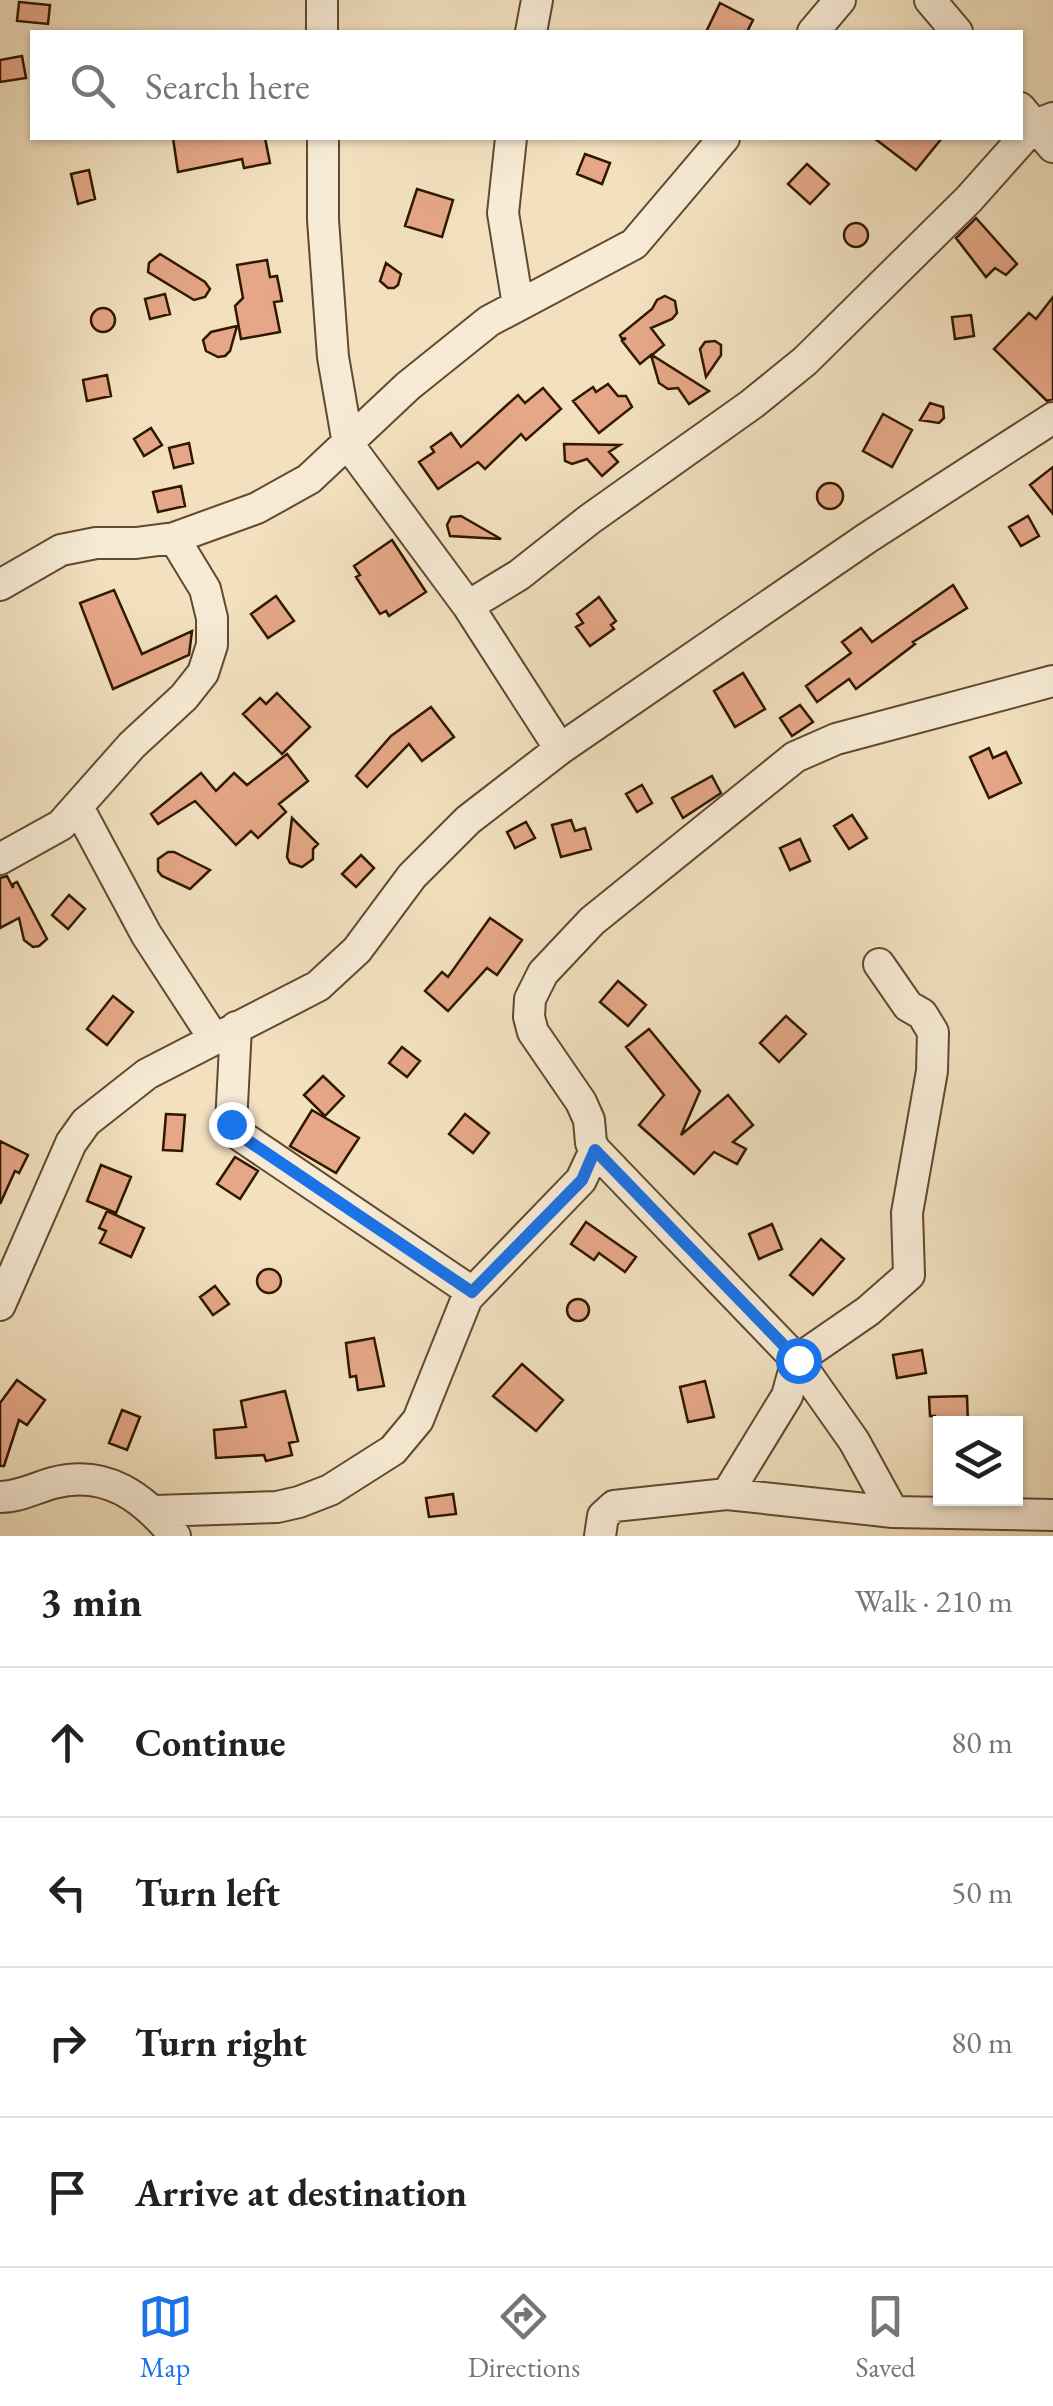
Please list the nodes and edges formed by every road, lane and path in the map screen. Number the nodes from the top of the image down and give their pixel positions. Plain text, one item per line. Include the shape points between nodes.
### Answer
1 (322, 0) edge
2 (538, 0) edge
3 (840, 0) edge
4 (930, 0) edge
5 (322, 30) edge
6 (531, 30) edge
7 (816, 30) edge
8 (955, 30) edge
9 (1040, 125) edge
10 (323, 140) edge
11 (511, 140) edge
12 (722, 140) edge
13 (518, 306) junction
14 (1053, 418) edge
15 (348, 444) junction
16 (174, 538) junction
17 (4, 578) edge
18 (468, 606) junction
19 (1053, 681) edge
20 (560, 749) junction
21 (78, 808) junction
22 (0, 860) edge
23 (879, 964) dead end
24 (224, 1032) junction
25 (595, 1150) junction
26 (472, 1292) junction
27 (0, 1304) edge
28 (798, 1360) junction
29 (727, 1494) junction
30 (0, 1498) edge
31 (155, 1512) junction
32 (894, 1512) junction
33 (1053, 1515) edge
34 (175, 1536) edge
35 (600, 1536) edge

1 - 5 street
2 - 6 street
3 - 7 street
4 - 8 street
9 - 18 street via 805,361
10 - 15 street via 333,357
11 - 13 street via 503,213
12 - 13 street via 634,244
13 - 15 street via 408,386
14 - 20 street
15 - 16 street via 309,478 257,508
15 - 18 street
16 - 17 street via 60,550
16 - 21 street via 205,589 212,618 203,673
18 - 20 street
19 - 25 street via 836,739 796,757 592,921 544,973 530,999 530,1016 581,1102
20 - 24 street via 468,820 412,876 338,970 289,1003
21 - 22 street via 62,825
21 - 24 street via 146,934
23 - 28 street via 933,1032 907,1213 909,1275
24 - 26 street via 235,1132
24 - 27 street via 147,1074 79,1130
25 - 26 street via 582,1180
25 - 28 street
26 - 31 street via 418,1420 393,1450 299,1502
28 - 29 street via 787,1396
28 - 32 street
29 - 32 street
29 - 35 street via 614,1506 603,1516
30 - 31 street via 95,1480 125,1488
31 - 34 street
32 - 33 street

